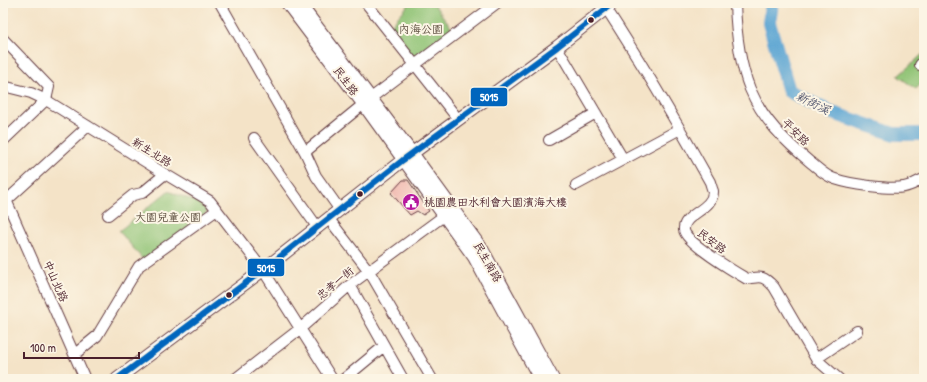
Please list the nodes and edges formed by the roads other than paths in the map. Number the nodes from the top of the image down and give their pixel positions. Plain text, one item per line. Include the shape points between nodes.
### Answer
1 (220, 3) edge
2 (286, 3) edge
3 (299, 3) edge
4 (366, 3) edge
5 (497, 3) edge
6 (735, 3) edge
7 (609, 6) edge
8 (3, 39) edge
9 (557, 47) junction
10 (414, 65) junction
11 (3, 86) edge
12 (46, 100) junction
13 (368, 101) junction
14 (596, 113) junction
15 (458, 119) junction
16 (88, 126) junction
17 (680, 129) junction
18 (254, 138) dead end
19 (549, 140) dead end
20 (3, 141) edge
21 (305, 152) junction
22 (408, 157) junction
23 (623, 159) junction
24 (165, 174) junction
25 (924, 179) edge
26 (576, 185) dead end
27 (5, 197) edge
28 (217, 210) junction
29 (340, 210) junction
30 (449, 213) junction
31 (108, 216) dead end
32 (329, 219) junction
33 (318, 228) junction
34 (263, 270) junction
35 (369, 271) junction
36 (350, 285) junction
37 (301, 328) junction
38 (857, 331) dead end
39 (384, 346) junction
40 (75, 354) junction
41 (816, 359) junction
42 (122, 378) edge
43 (85, 379) edge
44 (235, 379) edge
45 (332, 379) edge
46 (344, 379) edge
47 (403, 379) edge
48 (432, 379) edge
49 (540, 379) edge
50 (552, 379) edge
51 (839, 379) edge

1 - 21 street
2 - 13 main road, 民生路
3 - 13 main road, 民生路
4 - 10 street
5 - 10 street
6 - 25 street, 平安路 via 739,55 751,90 766,118 786,142 824,174 835,179 893,188 904,187
7 - 9 main road
7 - 17 street, 民安路 via 626,40
8 - 12 street via 49,87
9 - 14 street
9 - 15 main road
10 - 13 street
10 - 15 street
11 - 12 street, 新生北路 via 31,93
12 - 16 street, 新生北路
12 - 20 street
13 - 21 street
13 - 22 main road, 民生路
14 - 19 street
14 - 23 street
15 - 22 main road
16 - 24 street, 新生北路
16 - 27 street
17 - 23 street
17 - 41 street, 民安路 via 713,191 706,206 685,223 687,237 712,257 747,279 767,279
18 - 33 street
21 - 29 street via 316,176
22 - 29 main road
22 - 30 main road, 民生南路
23 - 26 street
24 - 28 street, 新生北路 via 210,201
24 - 31 street via 142,193 133,195
27 - 40 street, 中山北路
28 - 34 street, 新生北路
28 - 40 street via 139,266 97,336
29 - 32 main road
30 - 35 street, 忠孝一街
30 - 49 main road, 民生南路
30 - 50 main road, 民生南路 via 482,249
32 - 33 main road
32 - 35 street
33 - 34 main road
34 - 37 street, 新生北路
34 - 42 main road
35 - 36 street, 忠孝一街
35 - 48 street
36 - 37 street, 忠孝一街
36 - 39 street
37 - 44 street, 忠孝一街
37 - 45 street, 新生北路
38 - 41 street
39 - 46 street
39 - 47 street
40 - 43 street, 中山北路
41 - 51 street, 民安路

